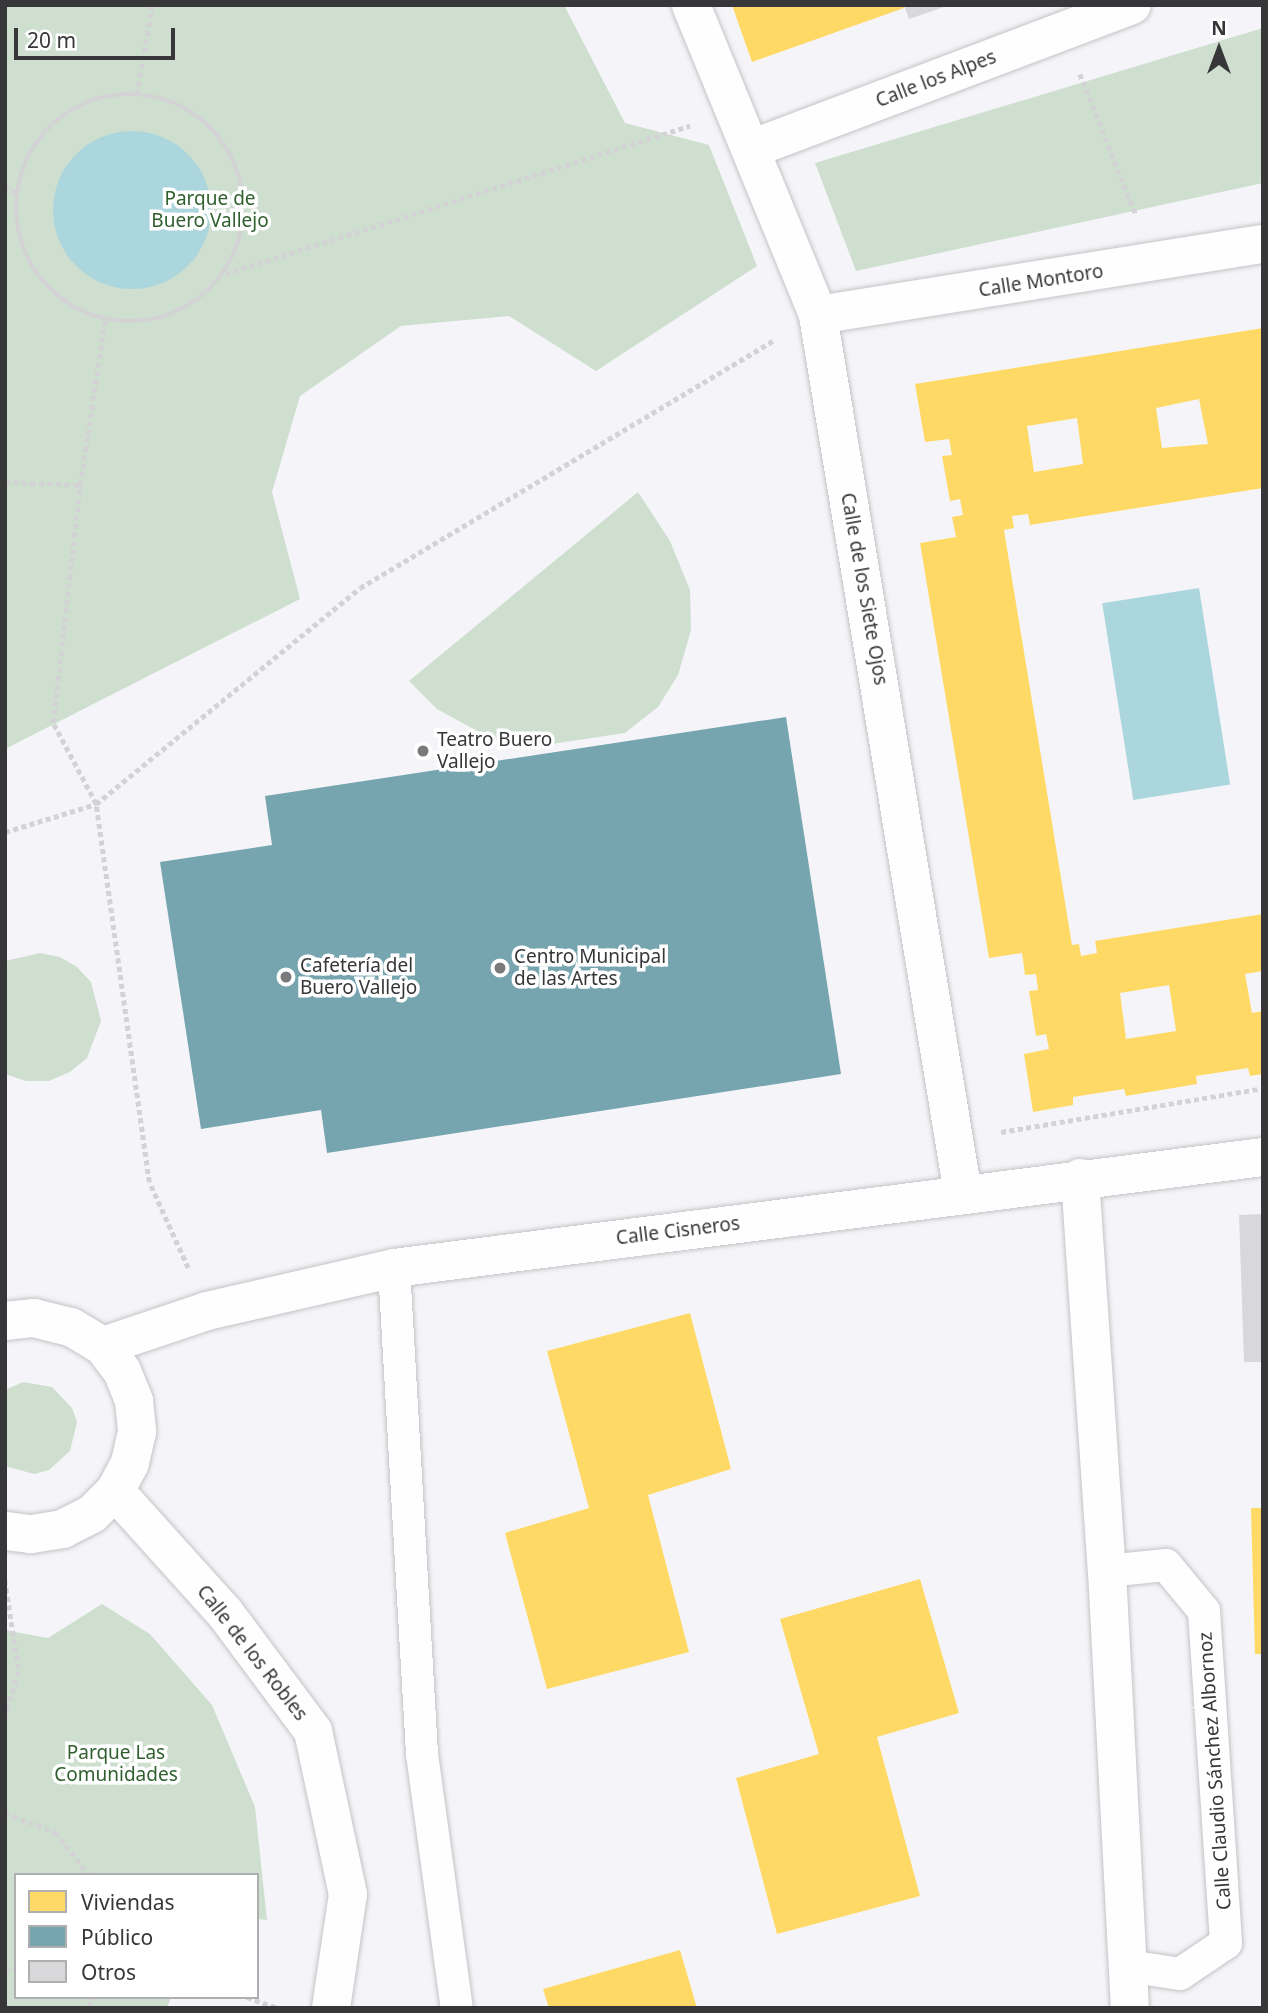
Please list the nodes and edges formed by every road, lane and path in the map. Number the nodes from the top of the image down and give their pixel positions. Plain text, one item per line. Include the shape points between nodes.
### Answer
1 (152, 5) edge
2 (691, 5) edge
3 (1125, 6) edge
4 (137, 94) junction
5 (1091, 101) dead end
6 (736, 111) junction
7 (751, 149) junction
8 (5, 185) edge
9 (16, 193) junction
10 (1128, 194) dead end
11 (1263, 244) edge
12 (224, 275) junction
13 (818, 315) junction
14 (105, 320) junction
15 (5, 482) edge
16 (80, 485) junction
17 (96, 804) junction
18 (5, 832) edge
19 (1263, 1088) edge
20 (957, 1139) junction
21 (1263, 1157) edge
22 (1080, 1178) junction
23 (963, 1194) junction
24 (394, 1268) junction
25 (207, 1311) junction
26 (5, 1321) edge
27 (103, 1346) junction
28 (116, 1491) junction
29 (5, 1531) edge
30 (1107, 1571) junction
31 (5, 1580) edge
32 (5, 1716) edge
33 (5, 1813) edge
34 (87, 1873) edge
35 (1128, 1966) junction
36 (252, 1999) edge
37 (453, 2005) edge
38 (277, 2008) edge
39 (331, 2008) edge
40 (1130, 2008) edge

1 - 4 path
2 - 6 street, Calle de los Siete Ojos
3 - 7 street, Calle los Alpes
4 - 9 path via 103,97 72,110 45,131 26,160
4 - 12 path via 172,102 201,119 225,144 245,209 240,243
5 - 10 path
6 - 7 street, Calle de los Siete Ojos
6 - 12 path
7 - 13 street, Calle de los Siete Ojos
8 - 9 path
9 - 14 path via 17,226 27,259 47,287 73,308
11 - 13 street, Calle Montoro
12 - 14 path via 201,299 172,316 139,323
13 - 17 path via 360,587
13 - 20 street, Calle de los Siete Ojos
14 - 16 path
15 - 16 path
16 - 17 path via 53,723
17 - 18 path
17 - 25 path via 149,1182
19 - 20 path
20 - 23 street, Calle de los Siete Ojos
21 - 22 street, Calle Cisneros
22 - 23 street, Calle Cisneros
22 - 30 street
23 - 24 street, Calle Cisneros
24 - 25 street, Calle Cisneros
24 - 37 lane via 422,1755
25 - 27 street, Calle Cisneros
26 - 27 street via 34,1318 71,1326
27 - 28 street via 122,1371 134,1401 137,1432 131,1463
28 - 29 street via 92,1514 63,1529 30,1534
28 - 39 street, Calle de los Robles via 225,1613 313,1731 348,1894
30 - 35 street
30 - 35 lane, Calle Claudio Sánchez Albornoz via 1166,1565 1204,1611 1226,1944 1180,1974
31 - 32 path via 19,1672
33 - 34 path via 55,1832
35 - 40 street
36 - 38 path

